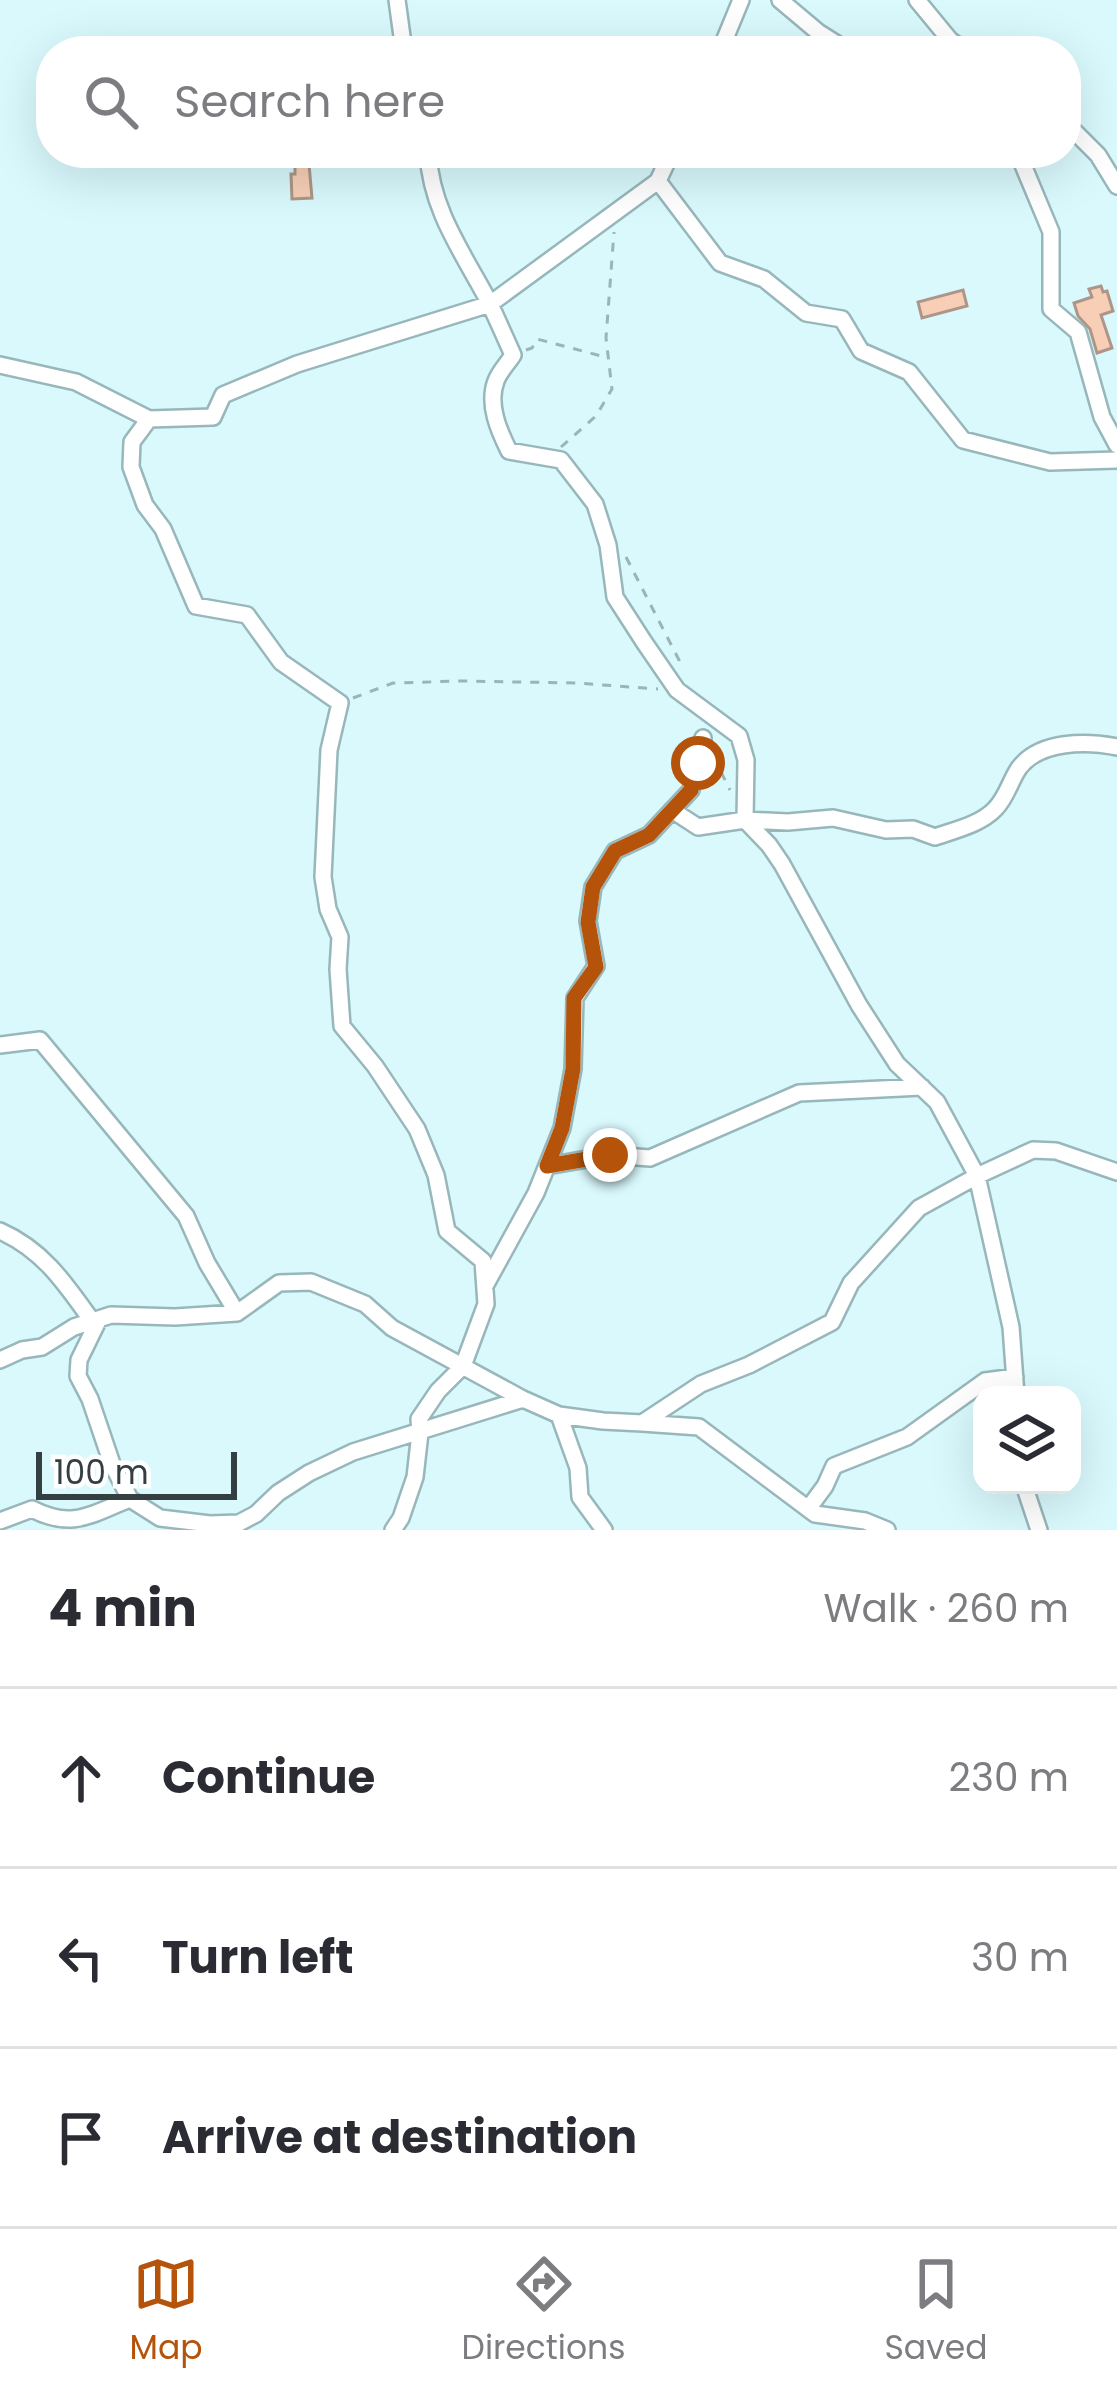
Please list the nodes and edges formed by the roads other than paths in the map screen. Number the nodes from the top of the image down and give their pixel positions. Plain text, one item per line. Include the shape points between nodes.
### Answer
1 (397, 0) edge
2 (742, 0) edge
3 (780, 0) edge
4 (917, 0) edge
5 (402, 36) edge
6 (726, 36) edge
7 (824, 36) edge
8 (947, 36) edge
9 (1081, 138) edge
10 (429, 168) edge
11 (664, 168) edge
12 (1024, 168) edge
13 (658, 181) junction
14 (1117, 186) edge
15 (490, 304) junction
16 (0, 365) edge
17 (148, 419) junction
18 (1117, 445) edge
19 (1117, 460) edge
20 (704, 738) road end
21 (1117, 747) edge
22 (672, 810) junction
23 (745, 820) junction
24 (0, 1046) edge
25 (922, 1088) junction
26 (547, 1166) junction
27 (1117, 1172) edge
28 (977, 1176) junction
29 (0, 1231) edge
30 (485, 1286) junction
31 (237, 1313) junction
32 (95, 1320) junction
33 (0, 1360) edge
34 (463, 1366) junction
35 (979, 1386) edge
36 (1015, 1386) edge
37 (973, 1390) edge
38 (523, 1399) junction
39 (560, 1415) junction
40 (642, 1423) junction
41 (420, 1433) junction
42 (1027, 1494) edge
43 (130, 1499) junction
44 (808, 1509) junction
45 (0, 1521) edge
46 (393, 1530) edge
47 (604, 1530) edge
48 (887, 1530) edge
49 (1039, 1530) edge

1 - 5 street
2 - 6 street
3 - 7 street
4 - 8 street
9 - 14 street
10 - 15 street via 440,215
11 - 13 street
12 - 18 street via 1051,232 1051,309 1078,332
13 - 15 street
13 - 19 street via 721,263 764,279 806,313 842,319 861,351 909,372 964,440 1050,462
15 - 17 street via 278,372 223,395 213,417
15 - 23 street via 513,355 495,382 496,425 508,451 561,460 595,504 616,597 677,690 739,736
16 - 17 street via 76,382
17 - 30 street via 132,442 131,466 196,606 247,615 281,662 340,703 328,749 323,877 340,937 342,1025 417,1129 447,1232 483,1261
20 - 22 street via 691,790
21 - 23 street via 1037,752 993,812 935,837 833,818
22 - 23 street via 698,827
22 - 26 street via 649,835 615,851 593,887 588,922 596,967 574,998 573,1069
23 - 25 street via 782,864 897,1064
24 - 31 street via 40,1040 186,1216
25 - 26 street via 800,1094 650,1158 610,1155
25 - 28 street via 938,1102
26 - 30 street
27 - 28 street via 1033,1150
28 - 36 street via 1011,1327
28 - 40 street via 919,1208 850,1283 832,1322 701,1384
29 - 32 street via 51,1265
30 - 34 street
31 - 32 street
31 - 34 street via 279,1283 311,1282 365,1304
32 - 33 street
32 - 43 street via 78,1376
34 - 38 street
34 - 41 street via 419,1419
35 - 36 street
37 - 44 street via 907,1437 834,1466
38 - 39 street
38 - 41 street
39 - 40 street
39 - 47 street via 580,1497
40 - 44 street via 699,1427
41 - 43 street via 309,1473 239,1523 160,1518
41 - 46 street via 415,1477
42 - 49 street
43 - 45 street via 72,1521 32,1509
44 - 48 street

